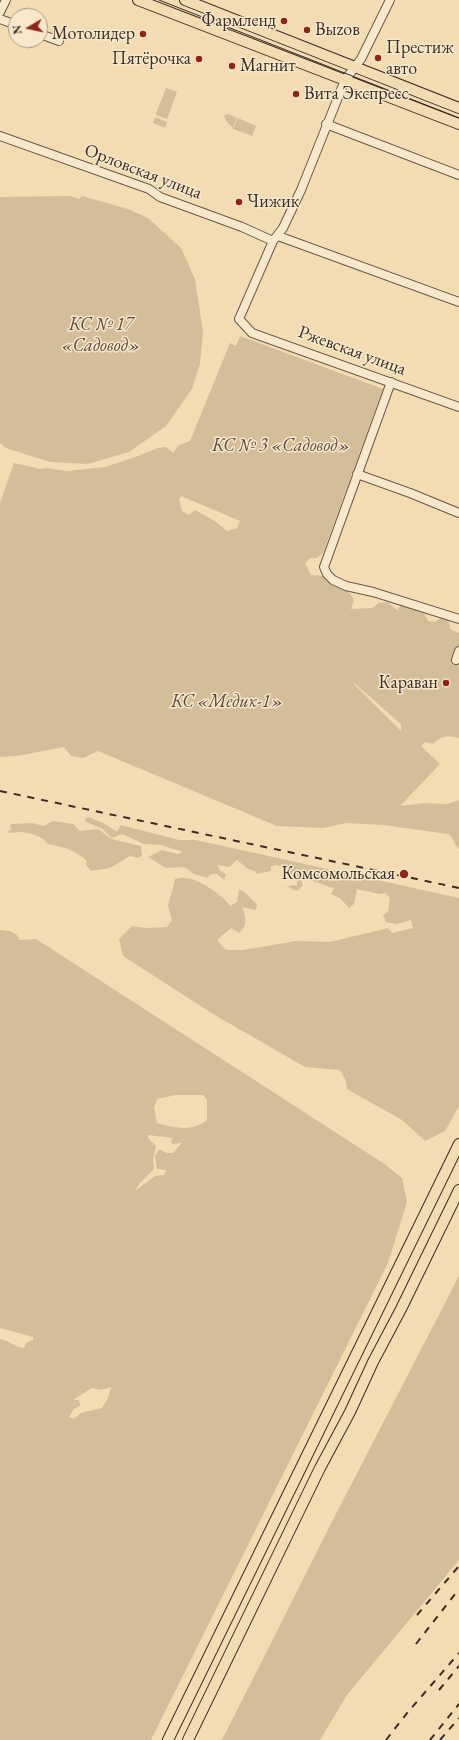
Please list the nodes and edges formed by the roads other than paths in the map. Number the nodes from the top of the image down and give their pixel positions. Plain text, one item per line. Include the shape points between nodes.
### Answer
1 (6, 0) edge
2 (138, 0) edge
3 (185, 0) edge
4 (390, 0) edge
5 (0, 12) edge
6 (48, 37) edge
7 (59, 41) dead end
8 (355, 67) junction
9 (344, 80) junction
10 (459, 108) edge
11 (326, 124) junction
12 (459, 124) edge
13 (0, 136) edge
14 (459, 175) edge
15 (275, 239) junction
16 (459, 302) edge
17 (391, 382) junction
18 (459, 406) edge
19 (357, 474) junction
20 (459, 513) edge
21 (459, 619) edge
22 (459, 650) edge
23 (456, 660) dead end
24 (459, 1144) edge
25 (459, 1190) edge
26 (168, 1740) edge
27 (188, 1740) edge

1 - 5 street
2 - 9 main road
3 - 8 main road
4 - 8 street
6 - 7 street
8 - 9 street
8 - 10 main road
9 - 11 street
9 - 12 main road
11 - 14 street
11 - 15 street via 301,190
13 - 15 street, Орловская улица
15 - 16 street, Орловская улица
15 - 17 street, Ржевская улица via 239,319 252,333
17 - 18 street, Ржевская улица
17 - 19 street
19 - 20 street
19 - 21 street via 326,560 324,567 327,574 346,586
22 - 23 street
24 - 26 main road
25 - 27 main road

